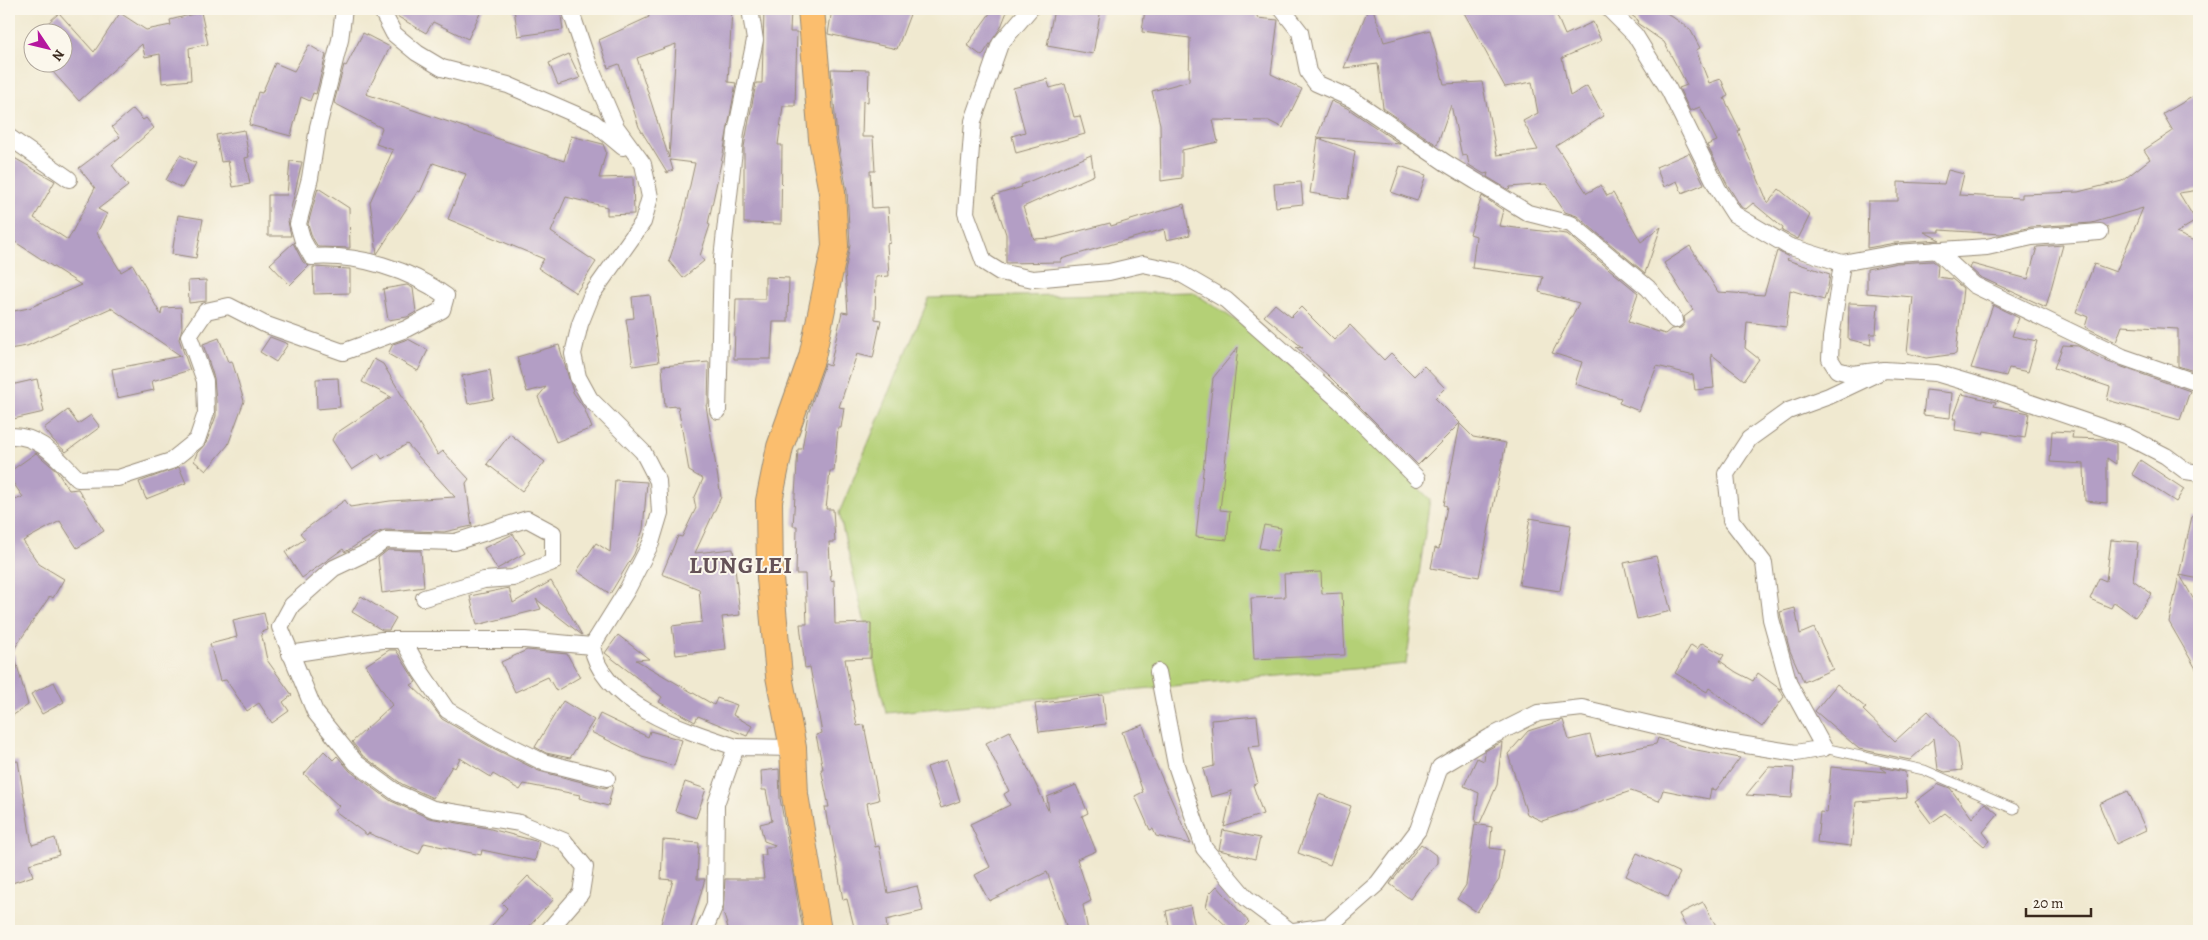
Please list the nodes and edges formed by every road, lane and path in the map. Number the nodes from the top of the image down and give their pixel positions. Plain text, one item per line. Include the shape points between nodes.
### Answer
1 (344, 9) edge
2 (381, 9) edge
3 (570, 9) edge
4 (750, 9) edge
5 (811, 9) edge
6 (1030, 9) edge
7 (1282, 9) edge
8 (1609, 9) edge
9 (9, 137) edge
10 (643, 164) junction
11 (68, 179) dead end
12 (2100, 232) dead end
13 (1936, 250) junction
14 (1842, 263) junction
15 (1675, 320) dead end
16 (1884, 370) junction
17 (2195, 382) dead end
18 (718, 411) dead end
19 (9, 436) edge
20 (2199, 473) edge
21 (1417, 478) dead end
22 (424, 598) dead end
23 (403, 640) junction
24 (592, 646) junction
25 (290, 654) junction
26 (1158, 672) dead end
27 (736, 747) junction
28 (793, 748) junction
29 (1824, 748) junction
30 (607, 778) dead end
31 (2014, 809) dead end
32 (548, 931) edge
33 (704, 931) edge
34 (818, 931) edge
35 (1290, 931) edge
36 (1294, 931) edge

1 - 19 street via 340,40 298,224 300,232 312,257 334,256 379,264 431,285 446,296 442,310 406,329 343,352 264,324 229,306 206,311 189,336 204,380 206,413 197,440 171,461 118,478 78,479 42,444 28,438
2 - 10 street via 394,34 442,68 508,85 593,122
3 - 10 street via 616,127
4 - 18 street via 755,40 736,132 722,260
5 - 28 main road via 835,246 812,357 780,447 769,501 770,578 779,676
6 - 21 street via 1000,44 973,121 966,213 984,262 1000,272 1033,278 1109,272 1143,264 1176,271 1226,300 1340,401
7 - 15 street via 1300,32 1308,72 1316,83 1352,99 1446,163 1528,213 1571,224 1648,288
8 - 14 street via 1635,35 1669,90 1718,190 1734,214 1788,246
9 - 11 street
10 - 24 street via 650,197 643,222 592,294 573,354 578,377 590,398 643,452 658,481 660,513 651,543 628,590
12 - 13 street via 2032,237 1987,247
13 - 14 street via 1896,253
13 - 17 street via 1974,285 2123,357
14 - 16 street via 1830,359 1837,370 1852,374
16 - 20 street via 1936,373 1990,389 2126,436 2166,456 2186,471
16 - 29 street via 1830,396 1788,411 1750,439 1726,474 1731,520 1764,563 1771,619 1789,684
22 - 25 street via 484,580 514,578 553,562 553,533 527,518 455,542 385,540 372,550 334,568 292,605 280,627
23 - 24 street via 525,640
23 - 25 street via 382,640
23 - 30 street via 447,710 543,762
24 - 27 street via 594,661 611,684 639,706 678,728
25 - 32 street via 315,712 356,762 397,793 433,808 520,823 564,841 585,867 581,893
26 - 35 street via 1176,765 1204,848 1246,898
27 - 28 street
27 - 33 street via 716,804 715,906
28 - 34 main road via 795,795
29 - 31 lane via 1924,770
29 - 36 street via 1796,753 1721,741 1582,708 1538,713 1440,767 1418,830 1378,884 1329,926

